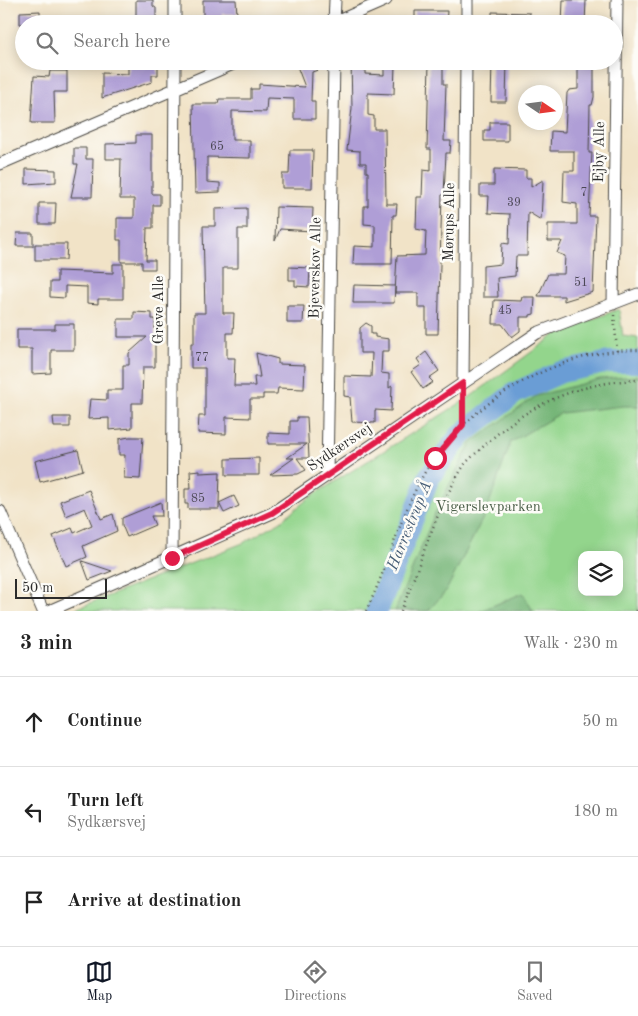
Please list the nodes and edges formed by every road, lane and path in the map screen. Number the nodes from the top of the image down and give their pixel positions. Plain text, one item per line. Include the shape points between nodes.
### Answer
1 (175, 0) edge
2 (334, 0) edge
3 (386, 0) edge
4 (467, 0) edge
5 (617, 0) edge
6 (175, 15) edge
7 (333, 15) edge
8 (351, 15) edge
9 (467, 15) edge
10 (617, 15) edge
11 (175, 70) edge
12 (218, 70) edge
13 (334, 70) edge
14 (466, 70) edge
15 (616, 70) edge
16 (175, 88) junction
17 (0, 164) edge
18 (638, 294) edge
19 (613, 304) junction
20 (638, 350) edge
21 (617, 351) junction
22 (638, 380) edge
23 (463, 383) junction
24 (463, 425) junction
25 (328, 475) junction
26 (0, 511) edge
27 (172, 558) junction
28 (42, 611) edge
29 (50, 611) edge
30 (366, 611) edge
31 (401, 611) edge

1 - 6 street
2 - 7 street
3 - 8 street
4 - 9 street
5 - 10 street, Ejby Alle
11 - 16 street, Greve Alle
12 - 16 street
13 - 25 street, Bjeverskov Alle
14 - 23 street, Mørups Alle
15 - 19 street, Ejby Alle
16 - 17 street
16 - 27 street, Greve Alle
18 - 19 street, Sydkærsvej
19 - 21 path
19 - 23 street, Sydkærsvej via 537,333
20 - 21 path
21 - 24 path via 546,369 508,391
22 - 31 path via 596,384 557,396 522,414 466,463 439,516
23 - 24 path
23 - 25 street, Sydkærsvej
24 - 30 path via 420,482
25 - 27 street, Sydkærsvej via 272,513
26 - 28 street
27 - 29 street, Sydkærsvej

